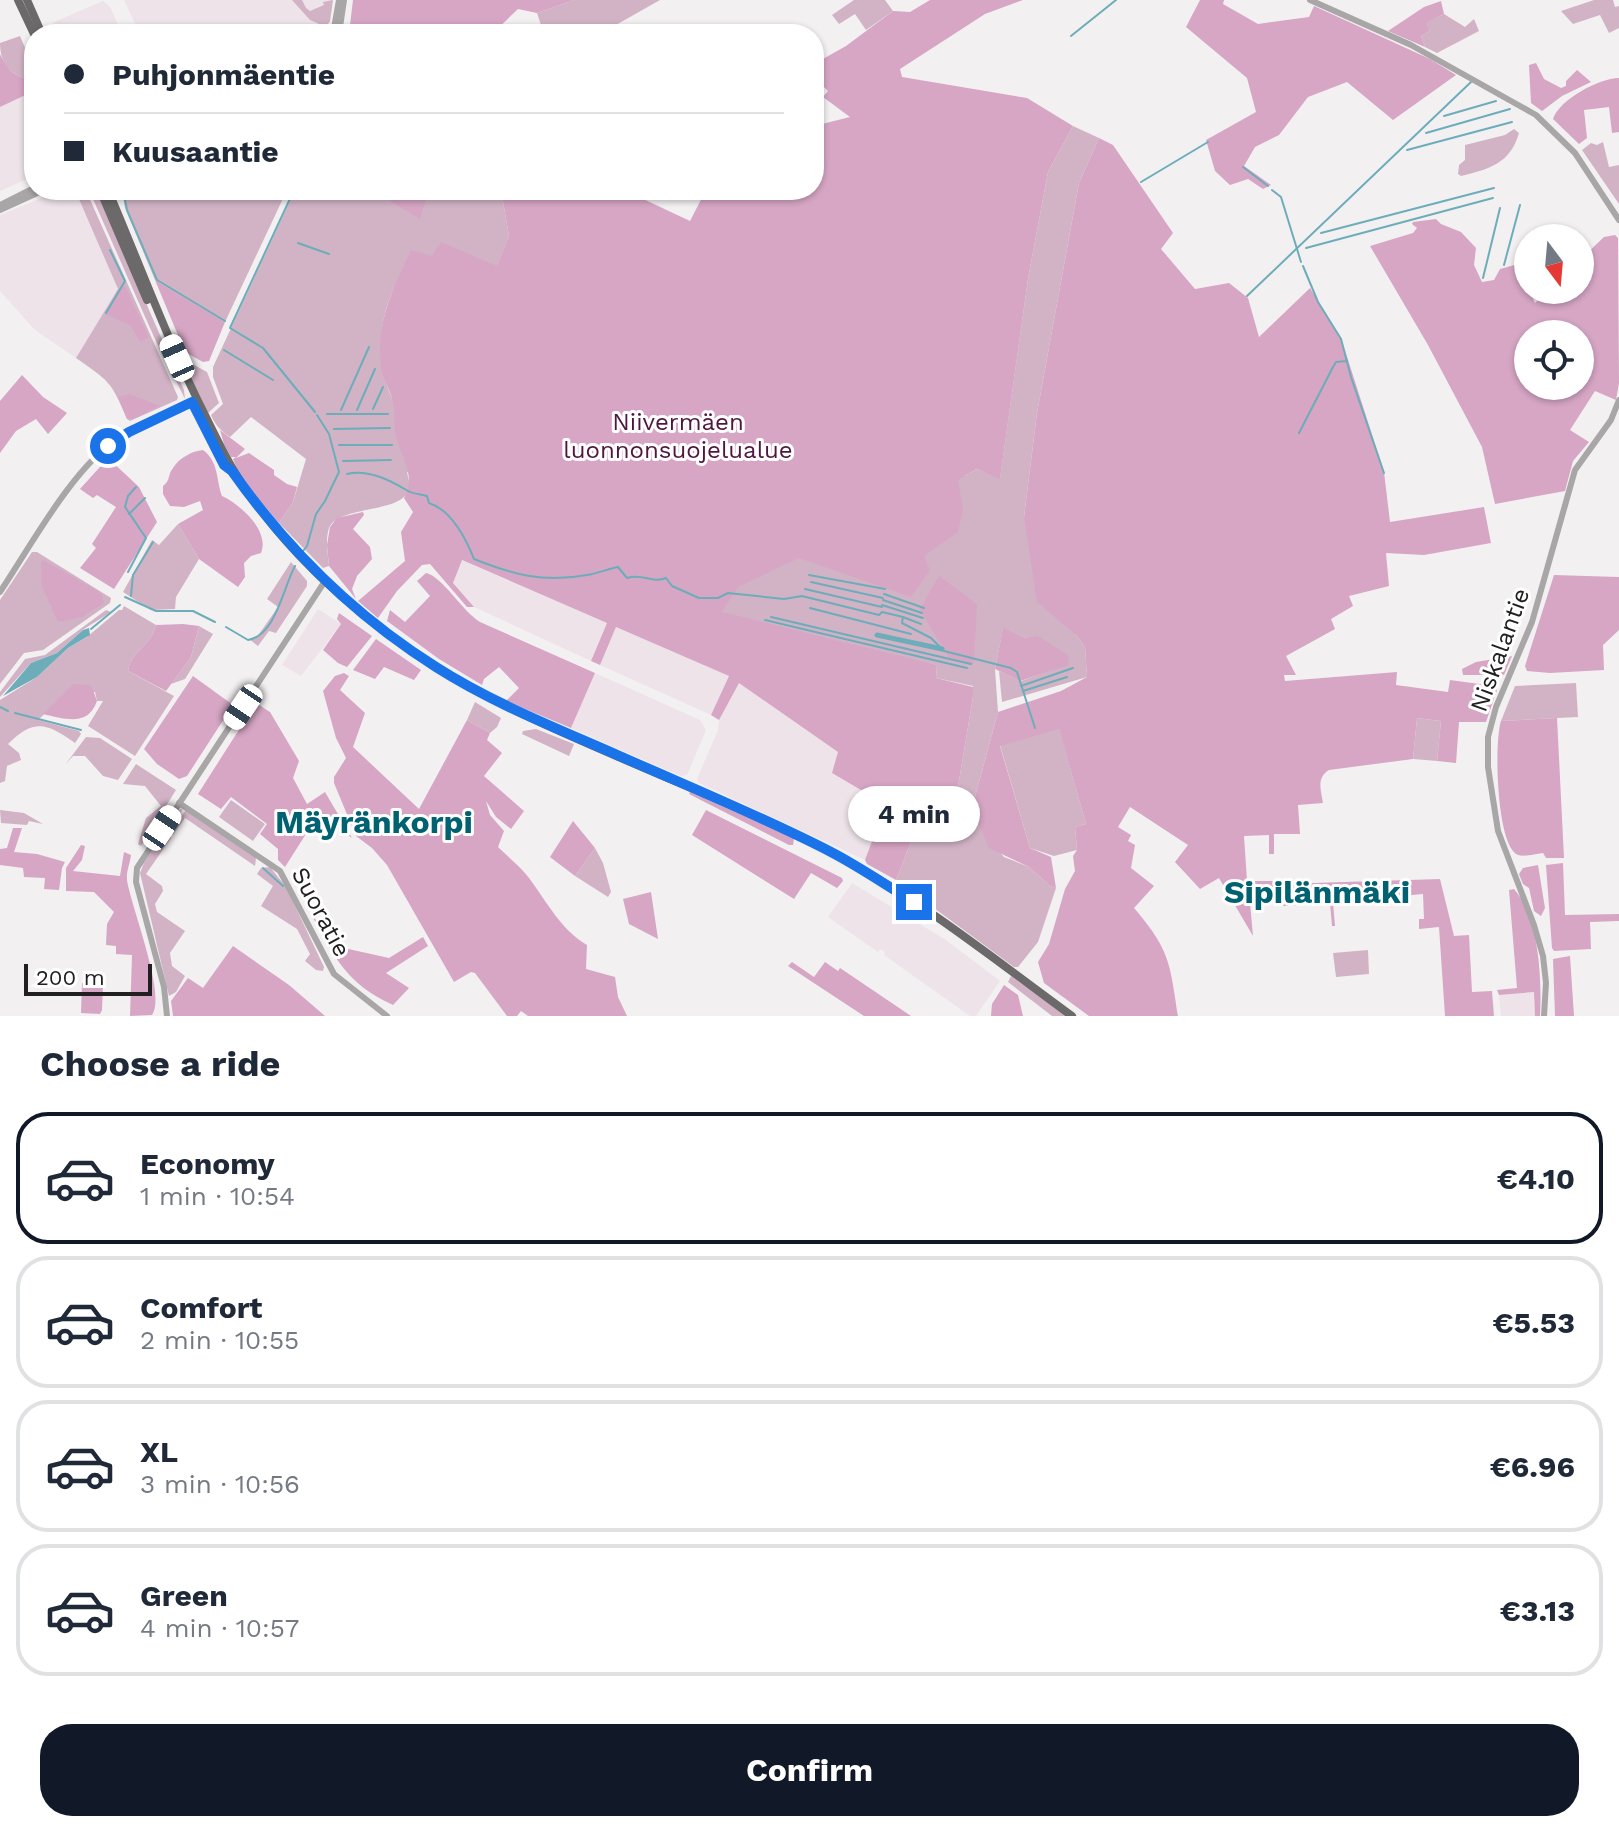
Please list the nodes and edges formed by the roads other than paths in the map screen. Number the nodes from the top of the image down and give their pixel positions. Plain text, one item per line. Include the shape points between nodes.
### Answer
1 (18, 0) edge
2 (27, 0) edge
3 (342, 0) edge
4 (1310, 0) edge
5 (29, 24) edge
6 (38, 24) edge
7 (338, 24) edge
8 (24, 193) edge
9 (24, 197) edge
10 (104, 200) edge
11 (112, 200) edge
12 (1, 206) edge
13 (1619, 220) edge
14 (194, 400) junction
15 (1619, 400) edge
16 (325, 581) junction
17 (0, 592) edge
18 (179, 803) junction
19 (167, 1016) edge
20 (387, 1016) edge
21 (1072, 1016) edge
22 (1544, 1016) edge

1 - 5 main road
2 - 6 main road
3 - 7 street
4 - 13 street via 1411,45 1536,115 1575,153
8 - 12 street
9 - 12 street
10 - 14 main road
11 - 14 main road
14 - 16 main road via 232,471 285,540
14 - 17 street via 99,453
15 - 22 street, Niskalantie via 1575,470 1532,622 1488,737 1495,821 1543,956
16 - 18 street
16 - 21 main road via 416,653 478,691 852,864
18 - 19 street via 136,875
18 - 20 street, Suoratie via 280,871 334,974

